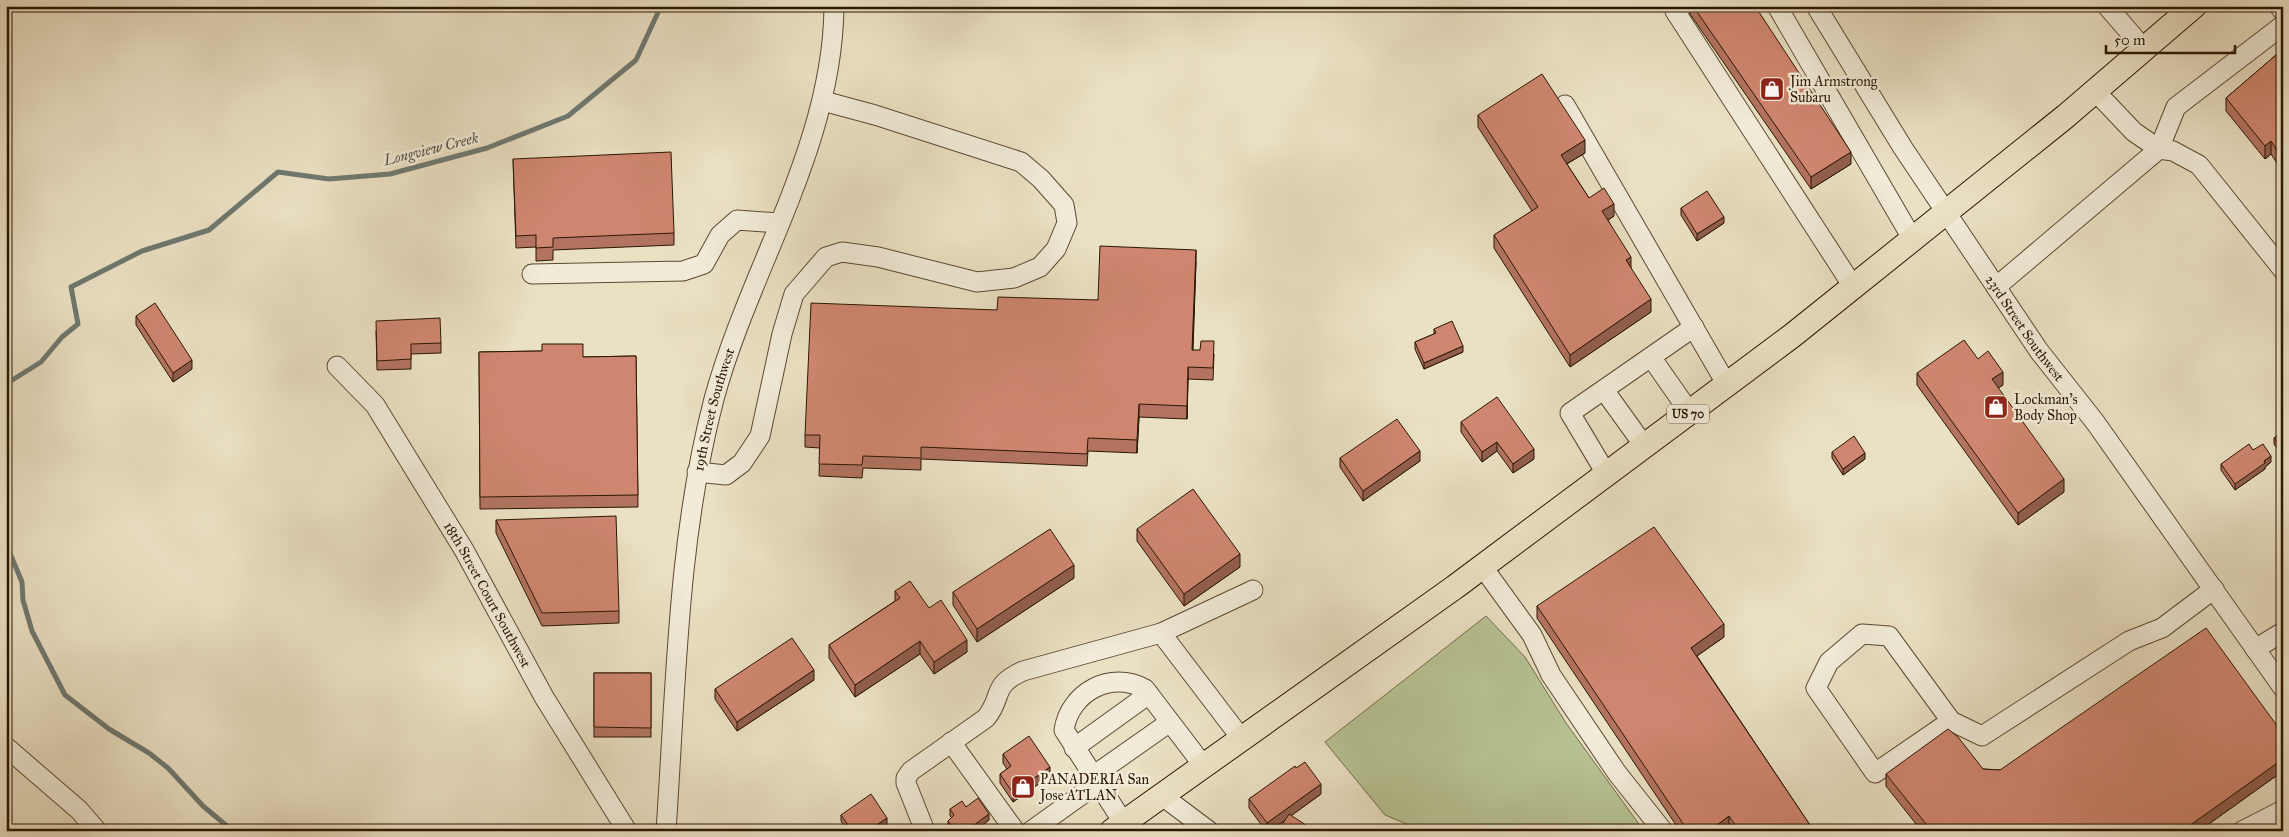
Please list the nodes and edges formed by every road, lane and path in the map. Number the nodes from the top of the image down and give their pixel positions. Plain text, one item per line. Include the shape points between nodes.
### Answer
1 (834, 6) edge
2 (1682, 6) edge
3 (1777, 6) edge
4 (1816, 6) edge
5 (2107, 6) edge
6 (2194, 6) edge
7 (2279, 6) edge
8 (2283, 12) edge
9 (2283, 25) edge
10 (2144, 49) junction
11 (2095, 91) junction
12 (823, 101) junction
13 (1565, 105) edge
14 (2159, 149) junction
15 (1946, 213) junction
16 (779, 223) junction
17 (1913, 240) junction
18 (2283, 270) edge
19 (532, 274) dead end
20 (1996, 287) junction
21 (1854, 288) junction
22 (1694, 327) junction
23 (1651, 357) junction
24 (337, 366) dead end
25 (1727, 385) junction
26 (1604, 390) junction
27 (1690, 413) junction
28 (1645, 447) junction
29 (697, 472) junction
30 (1607, 475) junction
31 (1482, 566) junction
32 (2214, 589) junction
33 (1252, 590) dead end
34 (2283, 632) edge
35 (1161, 633) junction
36 (2255, 649) junction
37 (2283, 688) edge
38 (1149, 694) junction
39 (1951, 721) junction
40 (1170, 722) junction
41 (1241, 738) junction
42 (951, 742) junction
43 (6, 747) edge
44 (1074, 748) junction
45 (1203, 765) junction
46 (1096, 780) junction
47 (1161, 795) junction
48 (2283, 810) edge
49 (1118, 826) edge
50 (97, 831) edge
51 (627, 831) edge
52 (666, 831) edge
53 (925, 831) edge
54 (1015, 831) edge
55 (1031, 831) edge
56 (1209, 831) edge
57 (1662, 831) edge
58 (2242, 831) edge

1 - 12 street, 19th Street Southwest via 832,53
2 - 21 street via 1675,11
3 - 17 street
4 - 15 street, 23rd Street Southwest
5 - 10 street
6 - 10 main road, US 70
7 - 8 street
9 - 14 street via 2176,107
10 - 11 main road, US 70
11 - 14 street via 2134,132
11 - 15 main road, US 70
12 - 16 street, 19th Street Southwest via 796,184
12 - 29 street via 1021,162 1064,206 1067,223 1056,248 1040,267 1014,278 977,282 842,252 826,257 794,294 760,436 742,463 726,475
13 - 22 street
14 - 18 street via 2173,151 2199,165
14 - 20 street
15 - 17 main road, US 70
15 - 20 street, 23rd Street Southwest
16 - 19 street via 736,220 720,235 704,264 683,271
16 - 29 street, 19th Street Southwest via 734,335 714,399
17 - 21 main road, US 70
20 - 32 street, 23rd Street Southwest via 2039,351 2095,422
21 - 25 main road, US 70
22 - 23 street
22 - 25 street
23 - 26 street
23 - 27 street
24 - 51 street, 18th Street Court Southwest via 374,405 464,550 544,697
25 - 27 main road, US 70
26 - 28 street
26 - 30 street via 1570,414
27 - 28 main road, US 70
28 - 30 main road, US 70
29 - 52 street, 19th Street Southwest via 684,558
30 - 31 main road, US 70
31 - 41 main road, US 70
31 - 57 street via 1532,635 1551,675 1617,774
32 - 36 street, 23rd Street Southwest
32 - 39 street via 2162,628 2128,641 1982,736
33 - 35 street
34 - 36 street
35 - 41 street
35 - 42 street via 1012,676 998,691 986,718
36 - 37 street, 23rd Street Southwest
38 - 40 street
38 - 44 street
38 - 44 street via 1138,685 1120,682 1097,686 1084,694 1064,727
39 - 39 street via 1875,773 1816,688 1829,662 1862,634 1889,636
40 - 45 street
40 - 46 street
41 - 45 main road, US 70
42 - 53 street via 906,778
42 - 54 street
43 - 50 street via 79,810
44 - 46 street
45 - 47 main road, US 70
46 - 49 street
46 - 55 street
47 - 49 main road, US 70
47 - 56 street
48 - 58 street

